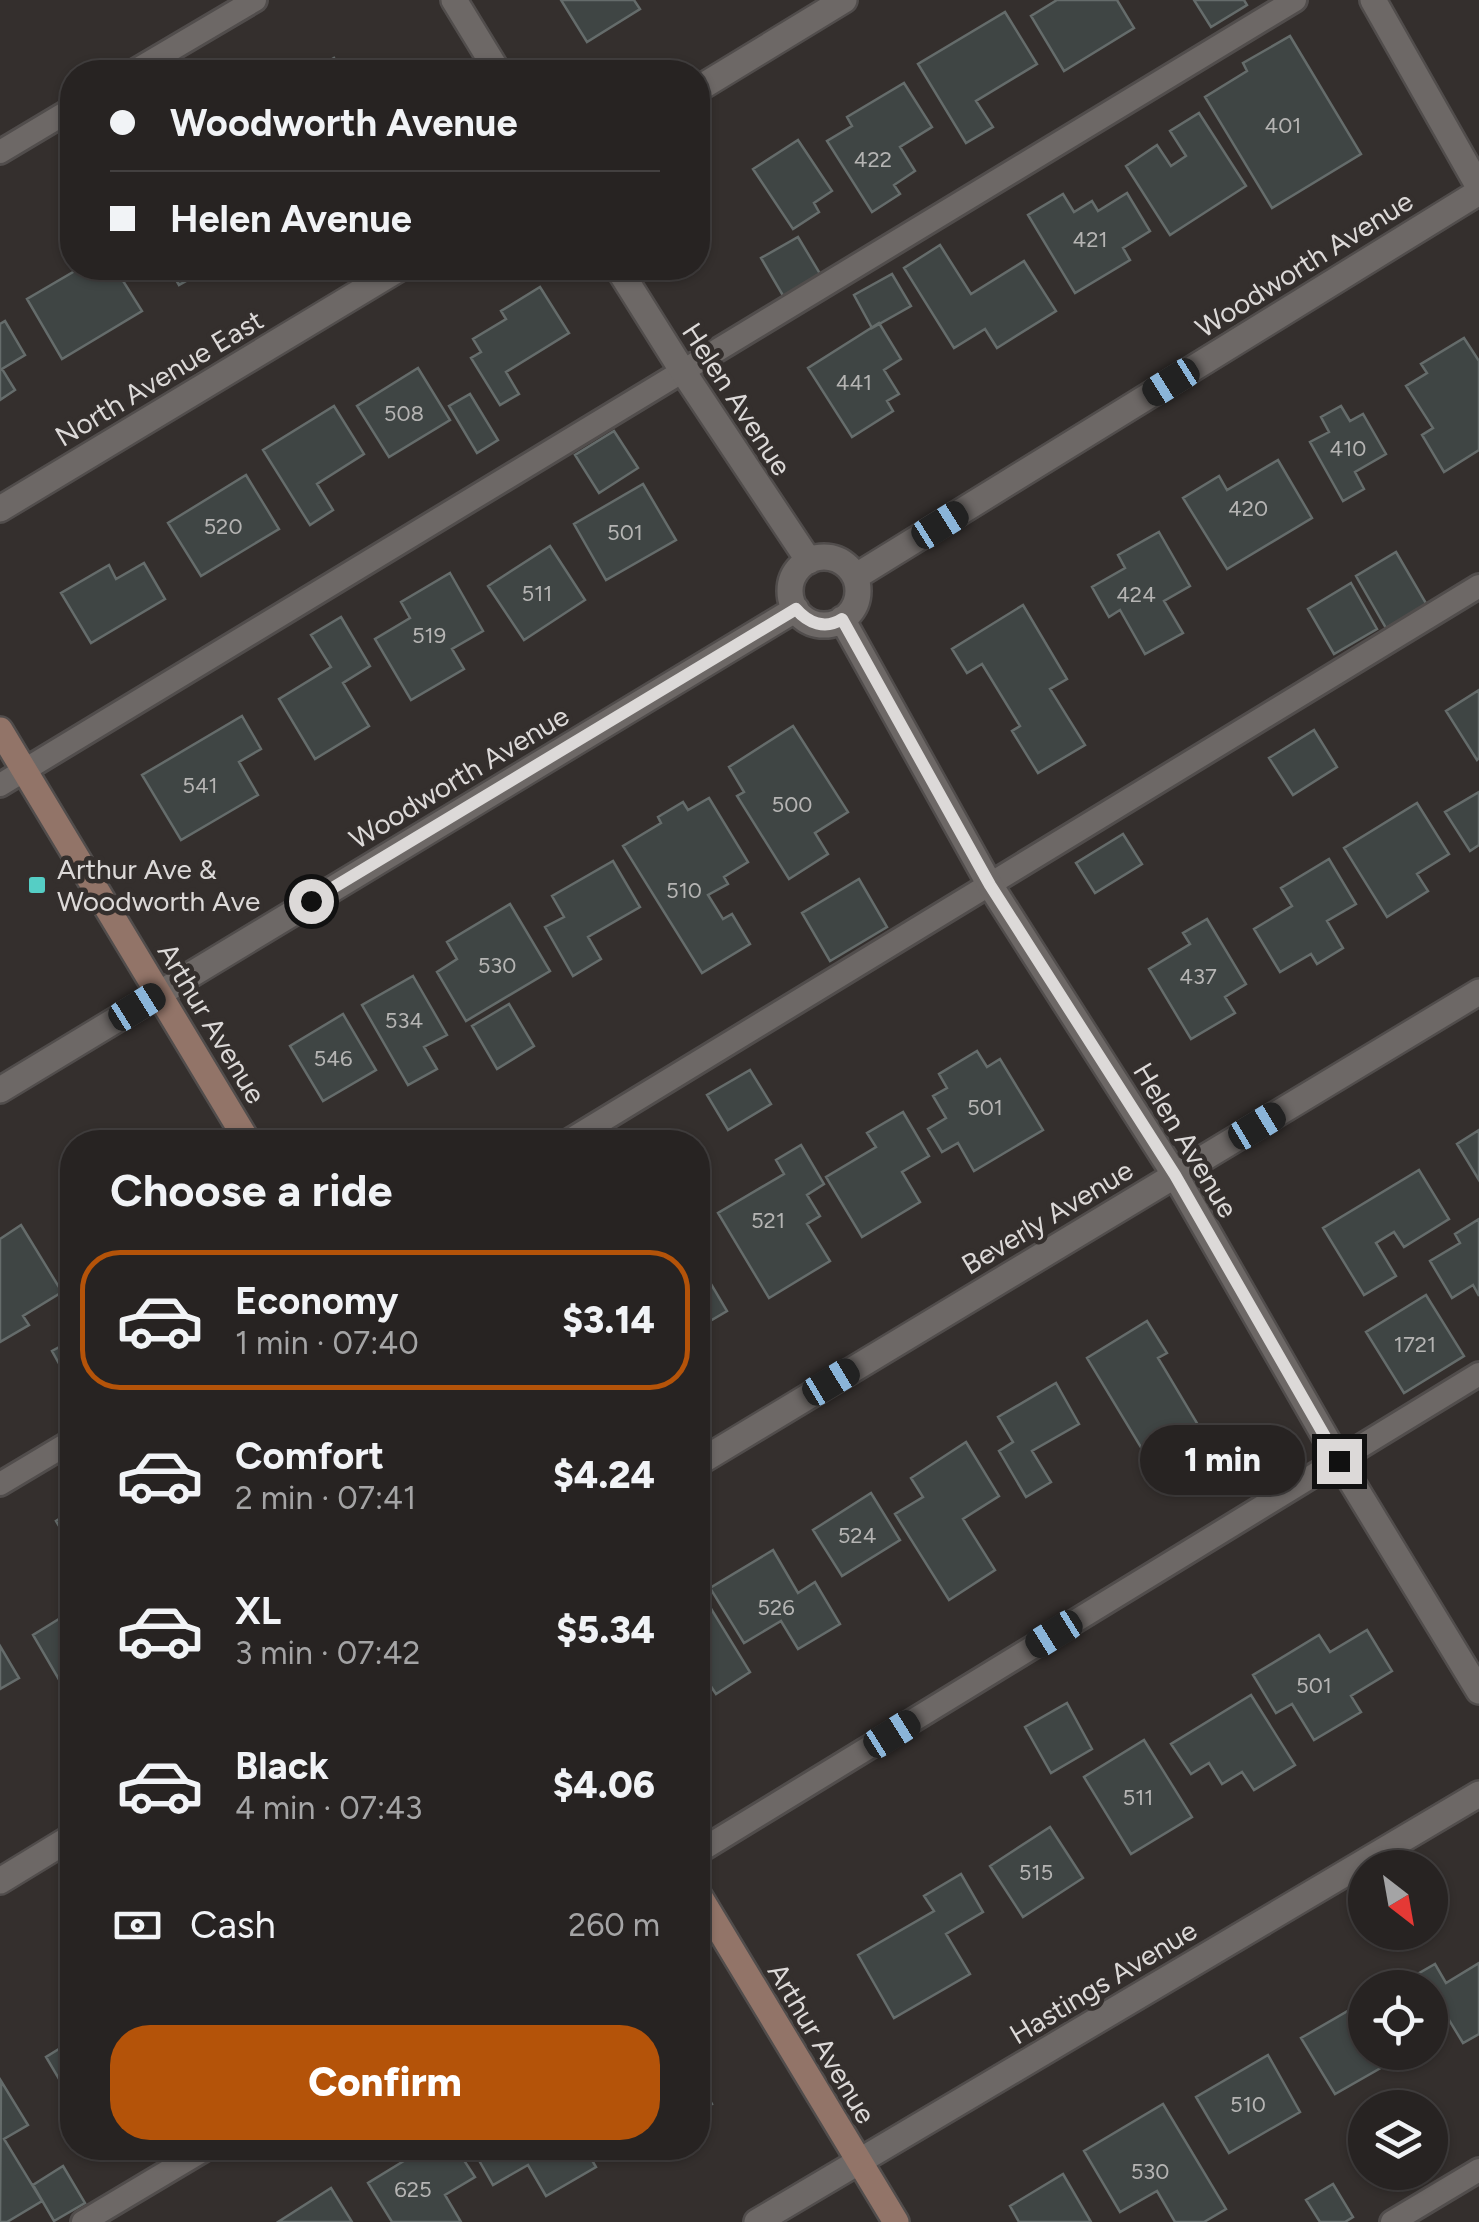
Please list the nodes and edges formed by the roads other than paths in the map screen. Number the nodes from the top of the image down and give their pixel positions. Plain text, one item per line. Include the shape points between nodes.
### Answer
1 (256, 0) edge
2 (454, 0) edge
3 (844, 0) edge
4 (1295, 0) edge
5 (1373, 0) edge
6 (154, 60) edge
7 (491, 60) edge
8 (710, 81) edge
9 (60, 116) edge
10 (0, 152) edge
11 (1479, 190) edge
12 (380, 280) edge
13 (626, 280) edge
14 (682, 370) junction
15 (0, 508) edge
16 (809, 562) junction
17 (855, 577) junction
18 (1479, 586) edge
19 (796, 609) junction
20 (842, 619) junction
21 (0, 730) edge
22 (24, 770) junction
23 (0, 785) edge
24 (990, 885) junction
25 (1479, 992) edge
26 (159, 994) junction
27 (0, 1090) edge
28 (241, 1130) edge
29 (587, 1130) edge
30 (1175, 1175) junction
31 (1479, 1374) edge
32 (60, 1448) edge
33 (710, 1456) edge
34 (1339, 1461) junction
35 (0, 1484) edge
36 (1479, 1692) edge
37 (1479, 1794) edge
38 (60, 1845) edge
39 (710, 1845) edge
40 (0, 1881) edge
41 (710, 1914) edge
42 (187, 2160) edge
43 (858, 2162) junction
44 (1479, 2170) edge
45 (83, 2222) edge
46 (758, 2222) edge
47 (896, 2222) edge
48 (1392, 2222) edge

1 - 6 lane
2 - 7 street
3 - 8 street
4 - 14 lane
5 - 11 street
9 - 10 lane
11 - 17 street, Woodworth Avenue
12 - 15 street, North Avenue East
13 - 14 street, Helen Avenue
14 - 16 street, Helen Avenue
14 - 22 lane
16 - 17 street via 830,558
16 - 19 street via 794,577
17 - 20 street via 858,599
18 - 24 lane
19 - 20 street via 813,623
19 - 26 street, Woodworth Avenue
20 - 24 street, Helen Avenue
21 - 22 street, Arthur Avenue
22 - 23 lane
22 - 26 street, Arthur Avenue
24 - 29 lane
24 - 30 street, Helen Avenue
25 - 30 street, Beverly Avenue
26 - 27 street, Woodworth Avenue
26 - 28 street, Arthur Avenue
30 - 33 street, Beverly Avenue
30 - 34 street, Helen Avenue
31 - 34 lane
32 - 35 lane
34 - 36 street, Helen Avenue
34 - 39 lane
37 - 43 street, Hastings Avenue
38 - 40 street
41 - 43 street, Arthur Avenue
42 - 45 lane
43 - 46 street, Hastings Avenue
43 - 47 street, Arthur Avenue
44 - 48 lane

